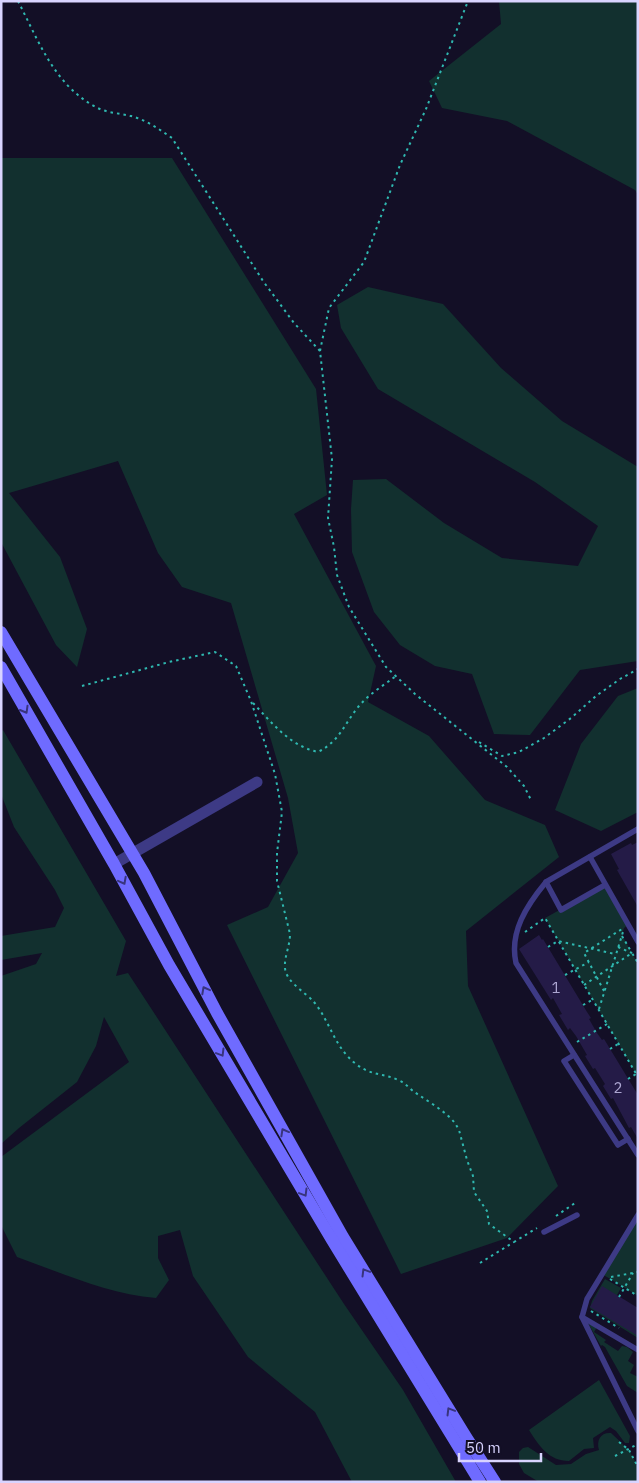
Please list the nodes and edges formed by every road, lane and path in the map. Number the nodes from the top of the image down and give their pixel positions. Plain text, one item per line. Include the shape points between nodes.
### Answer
1 (18, 1) edge
2 (468, 1) edge
3 (320, 350) junction
4 (1, 632) edge
5 (1, 667) edge
6 (638, 669) edge
7 (396, 676) junction
8 (82, 686) dead end
9 (251, 701) junction
10 (473, 739) junction
11 (257, 782) dead end
12 (530, 800) dead end
13 (638, 829) edge
14 (132, 853) junction
15 (590, 857) junction
16 (114, 864) junction
17 (546, 882) junction
18 (605, 885) junction
19 (622, 935) junction
20 (515, 940) junction
21 (558, 941) junction
22 (638, 942) edge
23 (548, 947) dead end
24 (618, 947) junction
25 (591, 949) junction
26 (632, 953) junction
27 (616, 954) junction
28 (589, 962) junction
29 (638, 963) edge
30 (612, 966) junction
31 (575, 970) junction
32 (566, 975) dead end
33 (596, 976) junction
34 (584, 985) junction
35 (604, 991) junction
36 (593, 1000) junction
37 (583, 1005) dead end
38 (598, 1010) junction
39 (607, 1024) junction
40 (618, 1044) junction
41 (569, 1047) junction
42 (610, 1049) dead end
43 (574, 1055) junction
44 (636, 1074) junction
45 (638, 1077) edge
46 (628, 1079) dead end
47 (628, 1139) junction
48 (638, 1155) edge
49 (577, 1215) dead end
50 (638, 1215) edge
51 (544, 1232) dead end
52 (507, 1238) dead end
53 (514, 1242) dead end
54 (480, 1263) dead end
55 (633, 1272) junction
56 (638, 1272) edge
57 (624, 1288) junction
58 (619, 1296) dead end
59 (638, 1296) edge
60 (586, 1309) dead end
61 (582, 1316) junction
62 (622, 1330) dead end
63 (638, 1350) edge
64 (638, 1431) edge
65 (619, 1442) dead end
66 (638, 1444) edge
67 (628, 1450) junction
68 (615, 1456) dead end
69 (638, 1467) edge
70 (480, 1482) edge
71 (495, 1482) edge

1 - 3 path via 50,64 70,89 95,107 150,123 172,138 263,281 294,323
2 - 3 path via 426,109 400,164 364,262 329,308
3 - 7 path via 332,459 328,518 337,575 349,607 386,666
4 - 14 main road
5 -> 16 main road
6 - 10 path via 596,696 544,738 519,752 502,756
7 - 9 path via 360,705 340,735 318,752 304,749 292,741
7 - 10 path
8 - 9 path via 215,652 236,666
9 - 52 path via 280,792 282,812 277,872 290,934 286,972 316,1004 340,1048 354,1063 374,1074 400,1081 455,1123 474,1176 474,1192 487,1211 489,1224
10 - 12 path via 507,767 524,786
11 - 14 street
13 - 15 lane
14 - 16 street
71 -> 14 main road via 344,1237 217,1013
15 - 17 lane
15 - 18 lane
16 -> 70 main road via 168,965
17 - 18 lane via 561,910
17 - 20 lane via 520,920
18 - 22 lane
19 - 24 path
19 - 25 path via 624,928
19 - 26 path
20 - 21 path via 545,918
20 - 41 lane via 516,963
21 - 23 path
21 - 25 path
21 - 31 path
24 - 26 path
24 - 27 path
25 - 27 path
25 - 28 path via 584,953
26 - 29 path
26 - 30 path
27 - 30 path
28 - 31 path
28 - 33 path
30 - 33 path
30 - 35 path
31 - 32 path
31 - 34 path
33 - 34 path
33 - 35 path
34 - 36 path
35 - 38 path
36 - 37 path
36 - 38 path
38 - 39 path
39 - 40 path
39 - 41 path
40 - 42 path
40 - 44 path
41 - 43 lane
43 - 47 lane
43 - 47 lane via 564,1061 618,1145
44 - 45 path
44 - 46 path
47 - 48 lane
49 - 51 lane
50 - 61 lane via 587,1299
53 - 54 path
55 - 56 path
55 - 57 path
55 - 57 path via 608,1278
57 - 58 path
57 - 59 path
60 - 62 path
61 - 63 lane
61 - 64 lane
65 - 67 path
66 - 67 path
67 - 68 path
67 - 69 path

